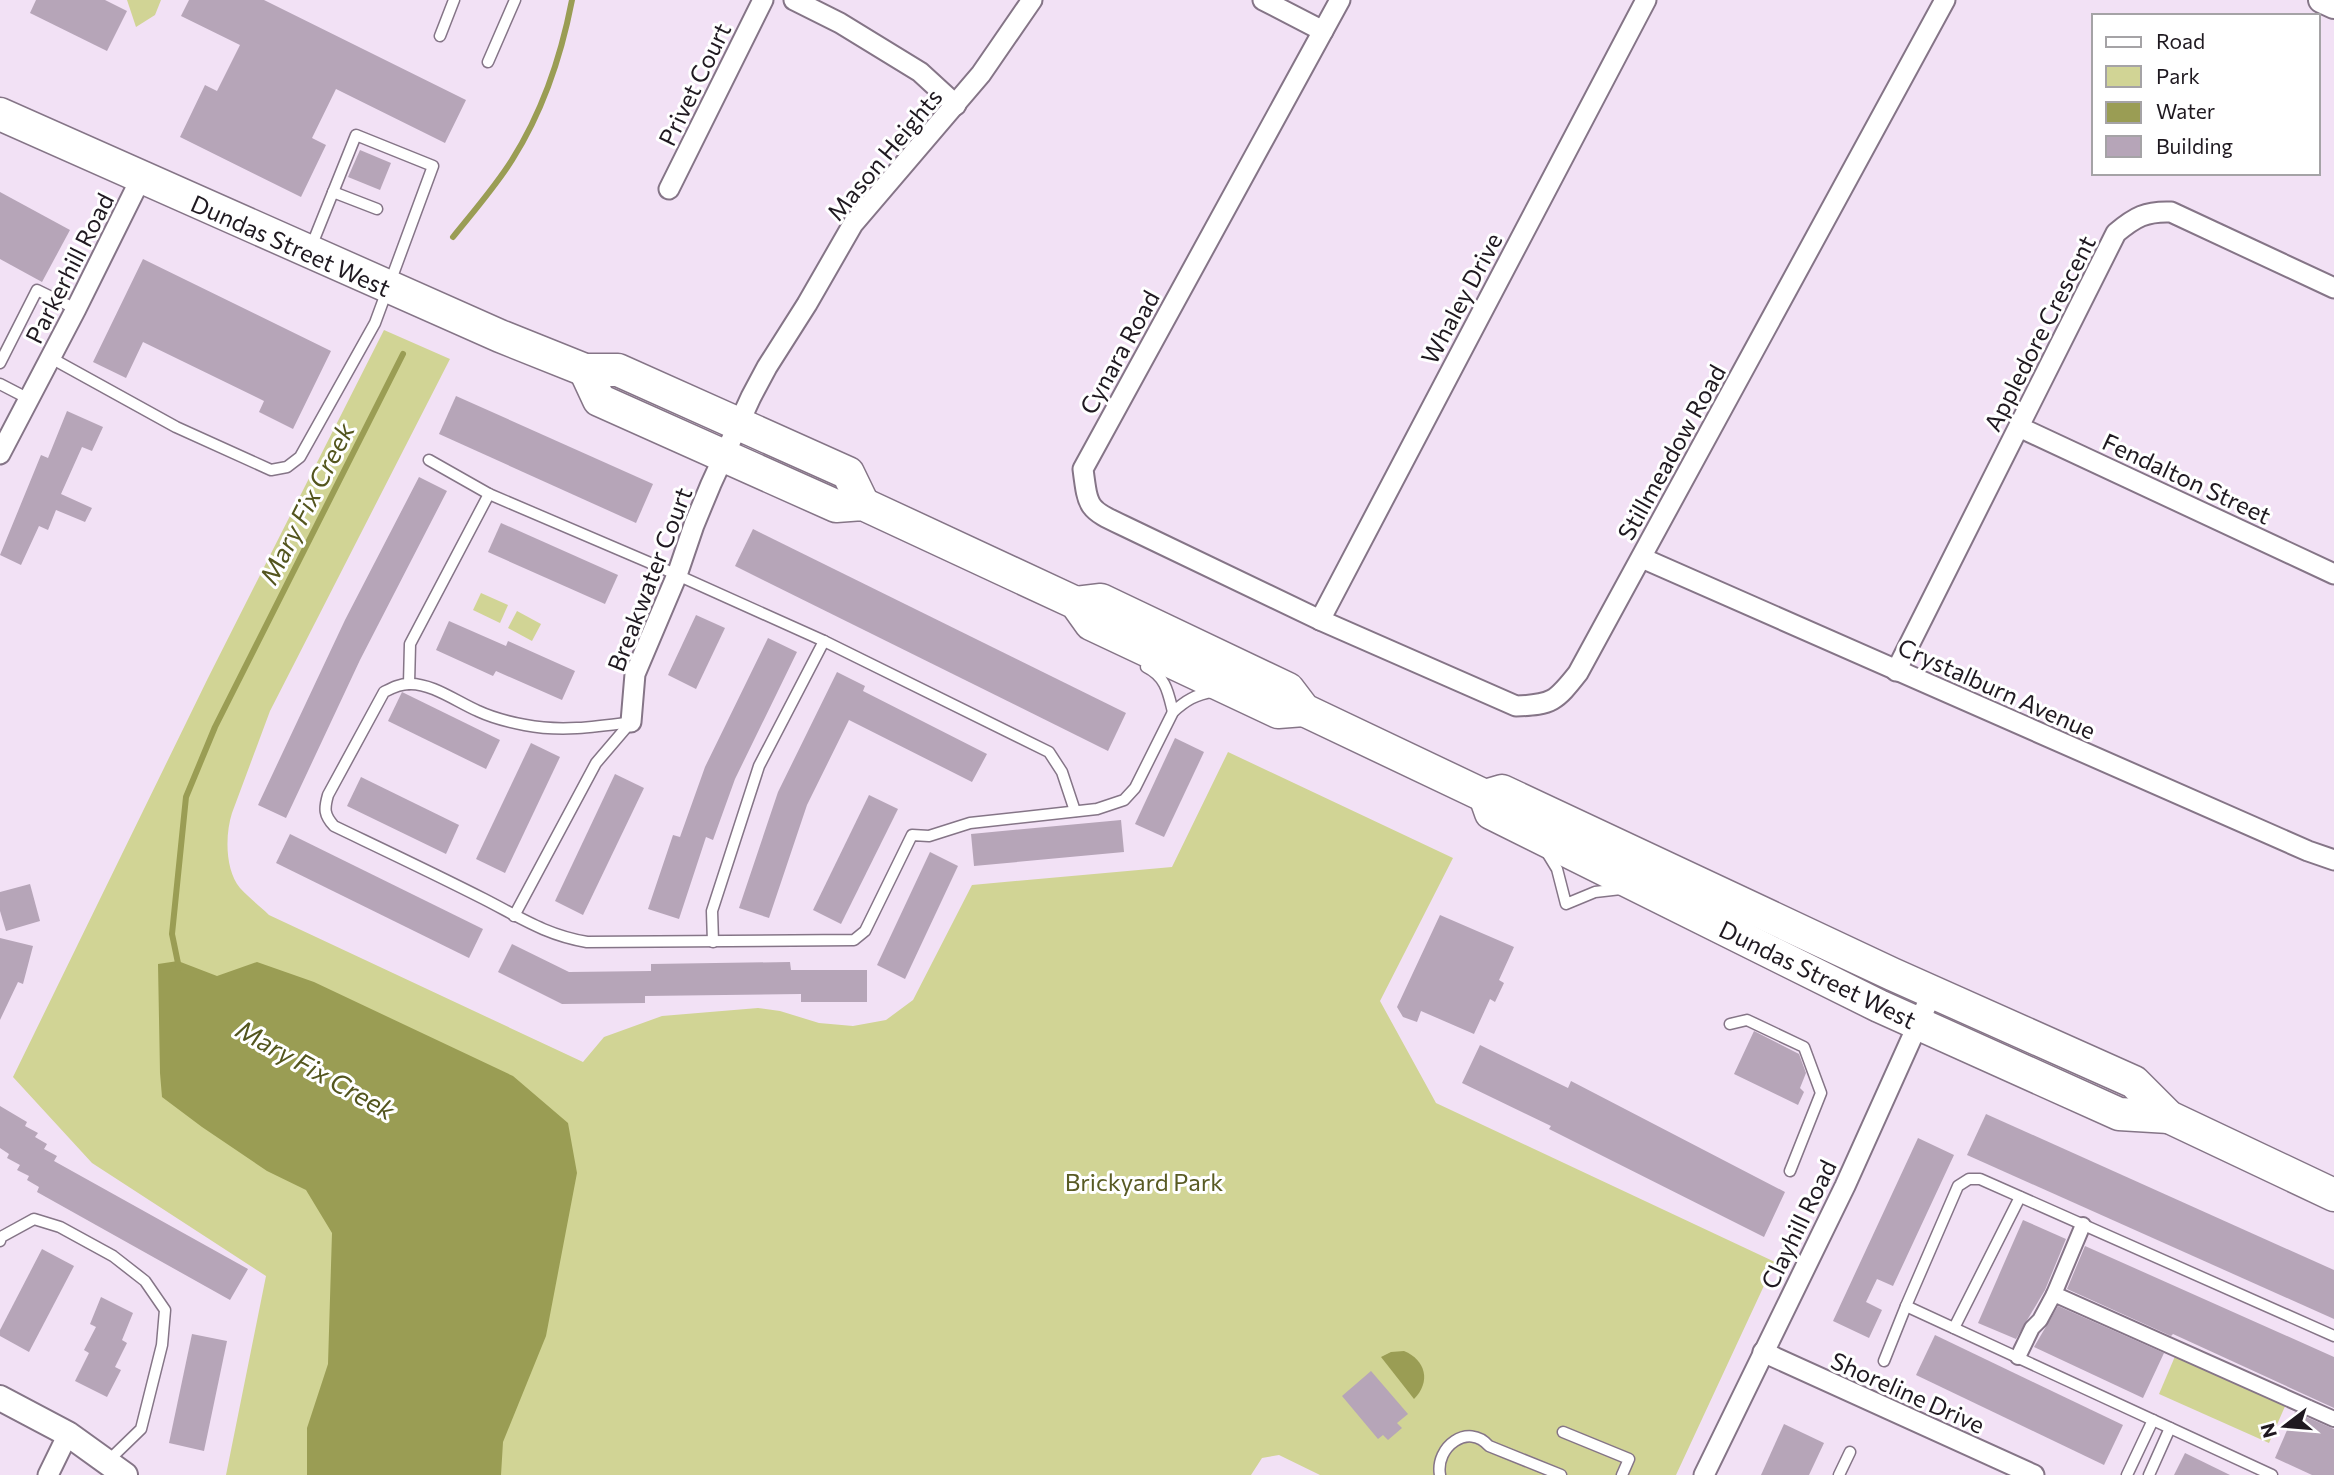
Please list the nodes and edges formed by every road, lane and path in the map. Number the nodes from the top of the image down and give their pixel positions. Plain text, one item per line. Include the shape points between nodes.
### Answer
1 (454, 0) edge
2 (515, 0) edge
3 (763, 0) edge
4 (794, 0) edge
5 (1032, 0) edge
6 (1264, 0) edge
7 (1340, 0) edge
8 (1646, 0) edge
9 (1945, 0) edge
10 (2321, 0) edge
11 (2334, 6) edge
12 (1323, 31) junction
13 (440, 36) dead end
14 (488, 62) dead end
15 (956, 105) junction
16 (0, 114) edge
17 (141, 178) junction
18 (669, 189) dead end
19 (333, 192) junction
20 (377, 209) dead end
21 (309, 253) junction
22 (388, 288) junction
23 (2334, 288) edge
24 (76, 309) junction
25 (51, 358) junction
26 (0, 363) edge
27 (585, 370) junction
28 (0, 384) edge
29 (29, 399) junction
30 (738, 424) junction
31 (2019, 427) junction
32 (0, 454) edge
33 (724, 456) junction
34 (429, 460) dead end
35 (489, 494) junction
36 (863, 504) junction
37 (1642, 558) junction
38 (2334, 574) edge
39 (677, 575) junction
40 (1086, 620) junction
41 (1320, 620) junction
42 (824, 641) junction
43 (1135, 662) dead end
44 (1896, 671) junction
45 (409, 684) junction
46 (1239, 693) junction
47 (1304, 710) junction
48 (1173, 712) junction
49 (631, 722) junction
50 (1485, 796) junction
51 (1075, 811) junction
52 (1537, 836) junction
53 (2334, 860) edge
54 (1639, 887) junction
55 (514, 916) junction
56 (713, 942) junction
57 (1932, 993) junction
58 (1919, 1023) junction
59 (1730, 1024) dead end
60 (2169, 1117) junction
61 (1790, 1171) dead end
62 (2334, 1195) edge
63 (2020, 1197) junction
64 (2082, 1225) junction
65 (0, 1241) edge
66 (2054, 1294) junction
67 (1906, 1306) junction
68 (1954, 1328) junction
69 (2334, 1336) edge
70 (1763, 1352) junction
71 (2018, 1357) junction
72 (1884, 1361) dead end
73 (0, 1398) edge
74 (2334, 1419) edge
75 (2153, 1420) junction
76 (2170, 1427) junction
77 (1563, 1432) dead end
78 (68, 1434) junction
79 (1850, 1452) dead end
80 (116, 1468) edge
81 (48, 1475) edge
82 (1440, 1475) edge
83 (1561, 1475) edge
84 (1622, 1475) edge
85 (1704, 1475) edge
86 (1839, 1475) edge
87 (2034, 1475) edge
88 (2127, 1475) edge
89 (2149, 1475) edge
90 (2272, 1475) edge

1 - 13 lane
2 - 14 lane
3 - 18 street, Privet Court
4 - 15 street via 920,72
5 - 15 street, Mason Heights
6 - 12 street
7 - 12 street, Cynara Road
8 - 41 street, Whaley Drive
9 - 37 street, Stillmeadow Road
10 - 11 street
12 - 41 street, Cynara Road via 1083,469 1087,500 1096,512
15 - 30 street, Mason Heights via 853,224
16 - 17 main road, Dundas Street West
17 - 21 main road, Dundas Street West
17 - 24 street, Parkerhill Road
19 - 20 lane
19 - 21 lane
19 - 22 lane via 356,135 433,166
21 - 22 main road, Dundas Street West
22 - 25 lane via 374,323 300,457 286,467 271,470 176,427
22 - 27 main road, Dundas Street West
23 - 31 street, Appledore Crescent via 2171,212 2153,211 2131,220 2116,233
24 - 25 street, Parkerhill Road
24 - 26 lane via 37,290
25 - 29 street, Parkerhill Road
27 - 30 main road, Dundas Street West via 618,370
27 - 33 main road, Dundas Street West via 600,400
28 - 29 lane
29 - 32 street, Parkerhill Road
30 - 33 street, Mason Heights
30 - 36 main road, Dundas Street West via 848,473
31 - 38 street, Fendalton Street
31 - 44 street, Appledore Crescent
33 - 36 main road, Dundas Street West via 836,506
33 - 39 street, Breakwater Court
34 - 35 lane
35 - 39 lane
35 - 45 lane via 410,644
36 - 40 main road, Dundas Street West
37 - 41 street, Stillmeadow Road via 1578,673 1560,696 1538,705 1516,706
37 - 44 street, Crystalburn Avenue
39 - 42 lane
39 - 49 street, Breakwater Court via 635,674
40 - 46 main road, Dundas Street West
40 - 47 main road, Dundas Street West via 1101,600 1288,689
42 - 51 lane via 1049,752 1062,772
42 - 56 lane via 759,766 712,911
43 - 48 lane via 1157,672
44 - 53 street, Crystalburn Avenue
45 - 49 lane via 425,686 480,712 525,726 582,729
45 - 55 lane via 384,692 328,794 326,817 334,826
46 - 47 main road, Dundas Street West via 1278,712
46 - 48 lane via 1199,694
47 - 50 main road, Dundas Street West
48 - 51 lane via 1135,788 1124,800 1097,810
49 - 55 lane via 596,763
50 - 52 main road, Dundas Street West via 1492,813
50 - 57 main road, Dundas Street West via 1502,791
51 - 56 lane via 912,835 865,931 854,940
52 - 54 main road, Dundas Street West
52 - 54 lane via 1557,869 1566,904 1595,891
54 - 58 main road, Dundas Street West
55 - 56 lane via 544,932 587,942
57 - 58 street, Clayhill Road
57 - 60 main road, Dundas Street West via 2134,1083
58 - 60 main road, Dundas Street West via 2119,1114
58 - 70 street, Clayhill Road
59 - 61 lane via 1747,1020 1804,1047 1821,1093
60 - 62 main road, Dundas Street West
63 - 64 lane
63 - 67 lane via 1980,1180 1969,1179 1958,1186
63 - 68 lane
64 - 66 street
64 - 69 lane
65 - 80 lane via 34,1219 61,1227 113,1256 145,1281 165,1310 162,1345 141,1429
66 - 71 street
66 - 74 street
67 - 68 lane
67 - 72 lane
68 - 71 lane
70 - 85 street, Clayhill Road
70 - 87 street, Shoreline Drive
71 - 75 lane
73 - 78 street
75 - 76 lane
75 - 88 lane
76 - 89 lane
76 - 90 lane
77 - 84 lane via 1629,1459
78 - 80 street
78 - 81 street
79 - 86 lane
82 - 83 lane via 1438,1468 1449,1445 1475,1436

